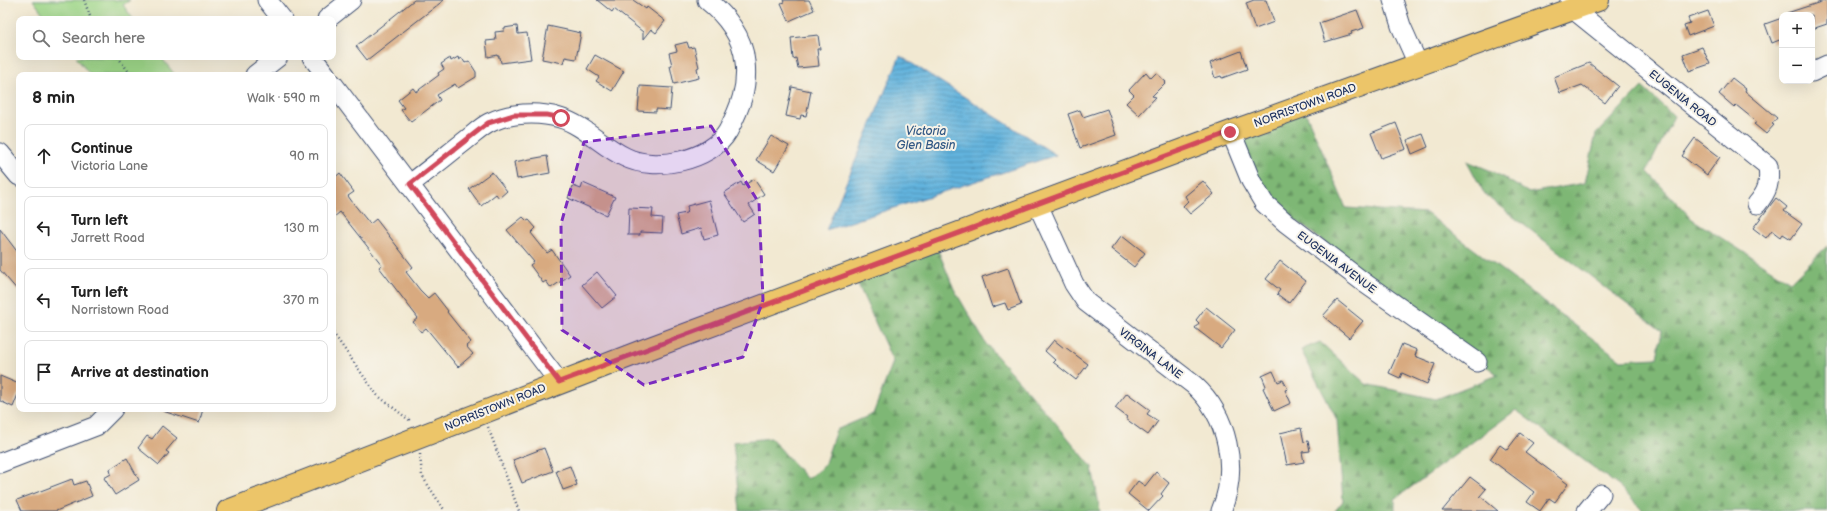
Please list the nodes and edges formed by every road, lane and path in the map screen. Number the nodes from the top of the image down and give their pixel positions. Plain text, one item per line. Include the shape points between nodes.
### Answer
1 (84, 0) edge
2 (267, 0) edge
3 (351, 0) edge
4 (706, 0) edge
5 (1393, 0) edge
6 (1598, 0) edge
7 (1571, 4) edge
8 (90, 16) edge
9 (280, 16) edge
10 (331, 16) edge
11 (120, 60) edge
12 (274, 60) edge
13 (314, 60) edge
14 (1418, 64) junction
15 (1827, 65) edge
16 (1815, 71) edge
17 (129, 72) edge
18 (258, 72) edge
19 (324, 72) edge
20 (336, 88) edge
21 (1230, 132) junction
22 (0, 153) edge
23 (16, 172) edge
24 (410, 184) junction
25 (1757, 204) dead end
26 (1038, 205) junction
27 (336, 337) edge
28 (1478, 362) dead end
29 (559, 382) junction
30 (110, 412) edge
31 (485, 420) dead end
32 (416, 438) junction
33 (0, 463) edge
34 (1601, 494) dead end
35 (228, 511) edge
36 (445, 511) edge
37 (519, 511) edge
38 (1221, 511) edge
39 (1587, 511) edge

1 - 8 path
2 - 9 street
3 - 10 street
4 - 24 street via 723,13 731,24 745,55 746,74 740,106 729,129 724,138 705,153 680,161 641,162 626,158 561,118 547,115 514,115 488,123
5 - 14 street
6 - 7 main road, NORRISTOWN ROAD
7 - 14 main road, NORRISTOWN ROAD
7 - 25 street, EUGENIA ROAD via 1768,166 1766,194
11 - 17 path
12 - 18 street
13 - 19 street
14 - 21 main road, NORRISTOWN ROAD
15 - 16 street
20 - 24 street
21 - 26 main road, NORRISTOWN ROAD
21 - 28 street, EUGENIA AVENUE via 1251,181 1264,203 1366,284
22 - 23 street
24 - 29 street
26 - 29 main road, NORRISTOWN ROAD
26 - 38 street, VIRGINA LANE via 1074,284 1086,302 1206,395 1228,444 1229,489
27 - 32 path via 377,395 409,420
29 - 32 main road, NORRISTOWN ROAD
30 - 33 street via 96,426
31 - 37 path
32 - 35 main road, NORRISTOWN ROAD
32 - 36 path via 422,476
34 - 39 street

